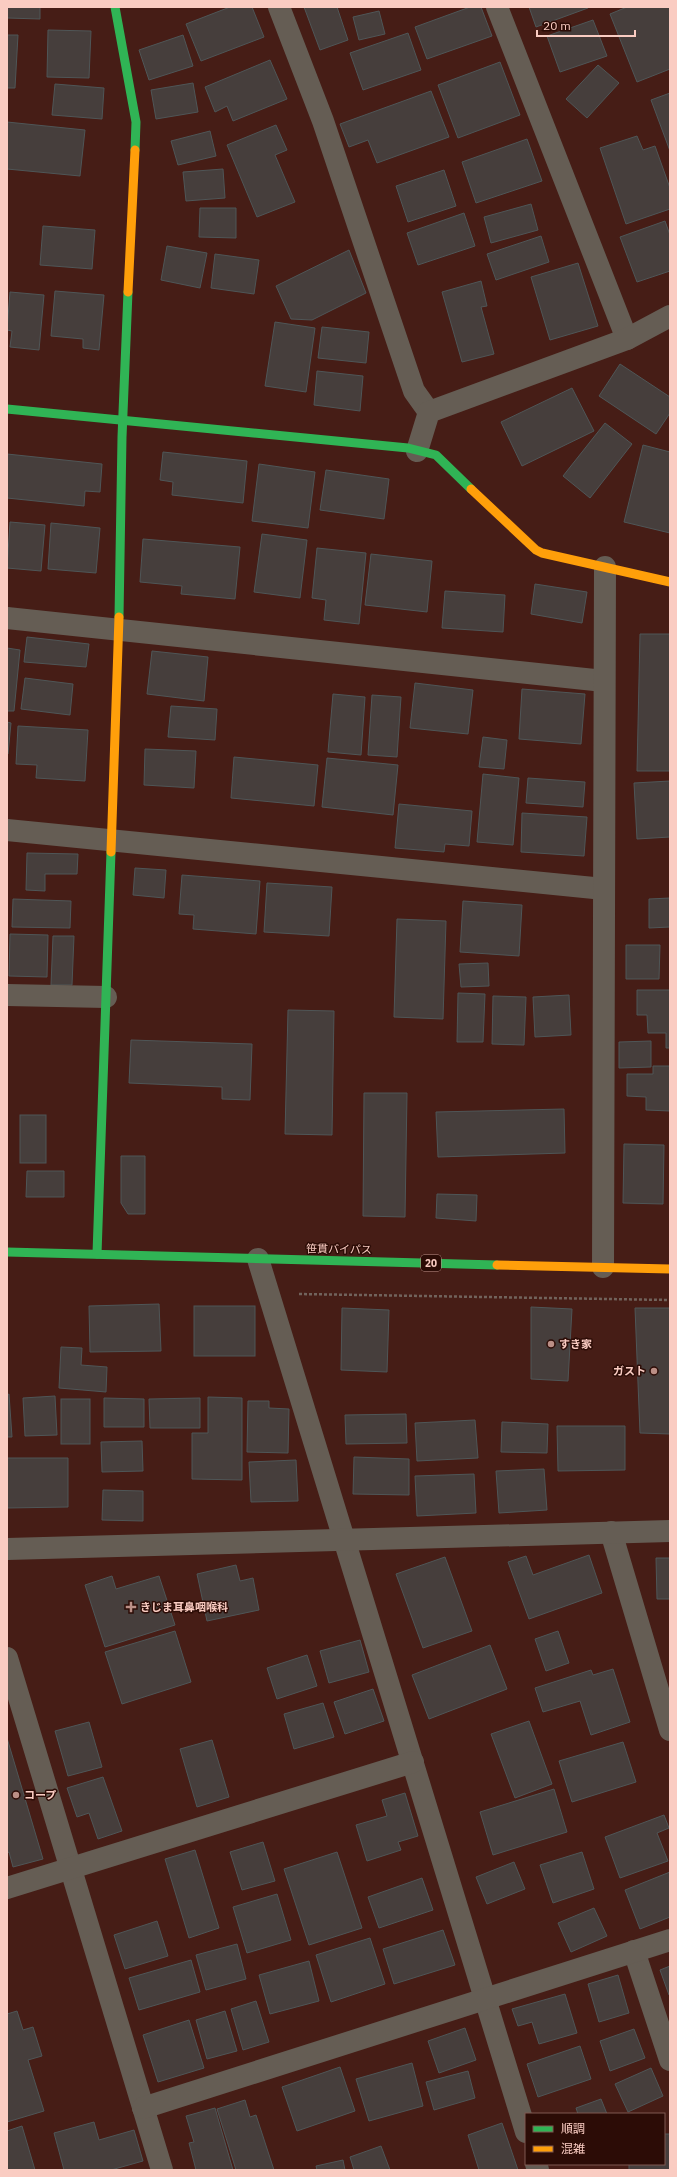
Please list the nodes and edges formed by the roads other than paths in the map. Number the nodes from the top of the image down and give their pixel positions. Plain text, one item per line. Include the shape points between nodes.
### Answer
1 (115, 7) edge
2 (279, 7) edge
3 (497, 7) edge
4 (670, 316) edge
5 (627, 339) junction
6 (7, 409) edge
7 (429, 412) junction
8 (123, 421) junction
9 (417, 451) junction
10 (605, 567) junction
11 (670, 582) edge
12 (7, 618) edge
13 (119, 630) junction
14 (604, 681) junction
15 (7, 830) edge
16 (111, 840) junction
17 (604, 889) junction
18 (7, 995) edge
19 (106, 997) junction
20 (7, 1252) edge
21 (97, 1254) junction
22 (258, 1259) junction
23 (603, 1267) junction
24 (670, 1269) edge
25 (670, 1531) edge
26 (611, 1532) junction
27 (344, 1539) junction
28 (7, 1549) edge
29 (7, 1658) edge
30 (670, 1730) edge
31 (413, 1762) junction
32 (71, 1868) junction
33 (7, 1888) edge
34 (670, 1940) edge
35 (634, 1951) junction
36 (486, 2000) junction
37 (670, 2060) edge
38 (143, 2108) junction
39 (525, 2129) edge
40 (162, 2170) edge

1 - 8 street via 136,122
2 - 7 street via 323,121 414,391
3 - 5 street
4 - 5 street
5 - 7 street
6 - 8 street
7 - 9 street
8 - 9 street via 408,448
8 - 13 street
9 - 10 street via 436,455 452,468 542,554
10 - 11 street
10 - 14 street
12 - 13 street
13 - 14 street
13 - 16 street
14 - 17 street
15 - 16 street
16 - 17 street
16 - 19 street
17 - 23 street
18 - 19 street
19 - 21 street
20 - 21 street, 笹貫バイパス / 20
21 - 22 street, 笹貫バイパス / 20
22 - 23 street, 笹貫バイパス / 20
22 - 27 street
23 - 24 street, 笹貫バイパス / 20
25 - 26 street
26 - 27 street
26 - 30 street
27 - 28 street
27 - 31 street
29 - 32 street
31 - 32 street
31 - 36 street
32 - 33 street
32 - 38 street
34 - 35 street
35 - 36 street
35 - 37 street
36 - 38 street
36 - 39 street
38 - 40 street

